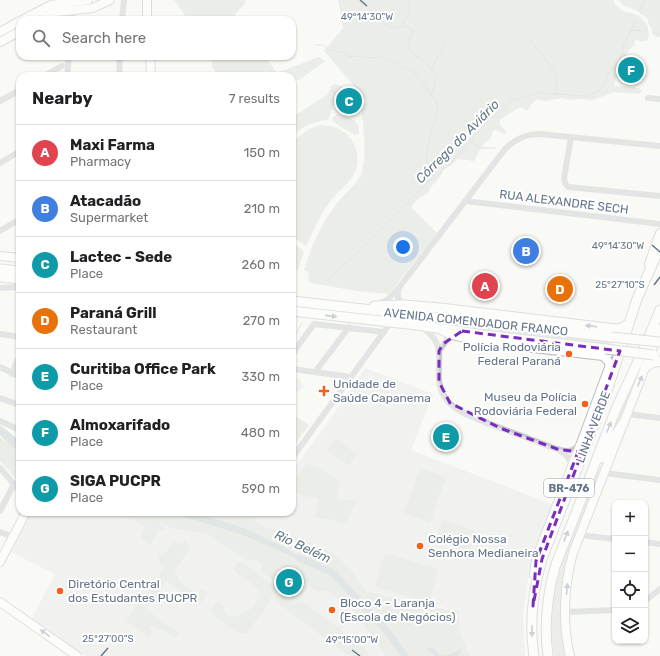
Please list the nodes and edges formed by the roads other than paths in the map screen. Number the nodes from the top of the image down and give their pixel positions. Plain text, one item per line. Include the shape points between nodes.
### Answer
1 (88, 0) edge
2 (110, 0) edge
3 (124, 0) edge
4 (143, 0) edge
5 (147, 0) edge
6 (54, 2) edge
7 (72, 11) junction
8 (59, 12) junction
9 (30, 16) edge
10 (46, 16) edge
11 (62, 16) edge
12 (72, 16) edge
13 (122, 16) edge
14 (147, 16) edge
15 (147, 16) edge
16 (16, 24) edge
17 (0, 32) edge
18 (16, 33) edge
19 (0, 42) edge
20 (69, 60) edge
21 (120, 60) edge
22 (150, 60) edge
23 (62, 66) dead end
24 (51, 72) edge
25 (67, 72) edge
26 (119, 72) edge
27 (151, 72) edge
28 (16, 92) edge
29 (648, 98) dead end
30 (660, 99) edge
31 (0, 101) edge
32 (571, 137) junction
33 (660, 146) edge
34 (16, 153) edge
35 (0, 163) edge
36 (660, 196) edge
37 (465, 202) junction
38 (16, 221) edge
39 (660, 224) edge
40 (0, 231) edge
41 (660, 233) edge
42 (660, 247) edge
43 (0, 256) edge
44 (16, 258) edge
45 (0, 269) edge
46 (16, 271) edge
47 (0, 277) edge
48 (646, 278) junction
49 (16, 279) edge
50 (16, 288) edge
51 (398, 289) junction
52 (0, 290) edge
53 (296, 301) edge
54 (404, 305) junction
55 (373, 306) junction
56 (428, 307) junction
57 (351, 308) junction
58 (660, 310) edge
59 (296, 311) edge
60 (464, 320) junction
61 (391, 322) junction
62 (628, 324) junction
63 (417, 325) junction
64 (349, 327) junction
65 (437, 327) junction
66 (660, 329) edge
67 (462, 331) junction
68 (384, 332) junction
69 (614, 333) junction
70 (0, 335) edge
71 (452, 335) junction
72 (16, 337) edge
73 (660, 342) edge
74 (296, 347) edge
75 (439, 351) junction
76 (605, 353) junction
77 (658, 357) edge
78 (16, 364) edge
79 (0, 367) edge
80 (645, 367) junction
81 (296, 370) edge
82 (316, 372) junction
83 (613, 372) junction
84 (12, 374) junction
85 (16, 376) edge
86 (351, 377) junction
87 (599, 395) junction
88 (0, 398) edge
89 (16, 403) edge
90 (625, 418) junction
91 (660, 418) edge
92 (0, 421) edge
93 (491, 424) junction
94 (16, 428) edge
95 (489, 431) dead end
96 (581, 443) junction
97 (557, 449) junction
98 (296, 453) edge
99 (0, 468) edge
100 (571, 469) junction
101 (604, 473) junction
102 (590, 476) junction
103 (660, 480) edge
104 (14, 484) junction
105 (16, 486) edge
106 (0, 511) edge
107 (24, 516) edge
108 (0, 532) edge
109 (579, 535) junction
110 (13, 537) junction
111 (612, 539) edge
112 (648, 542) edge
113 (660, 544) edge
114 (0, 562) edge
115 (660, 589) edge
116 (648, 599) edge
117 (0, 602) edge
118 (533, 606) junction
119 (612, 610) edge
120 (566, 612) junction
121 (77, 656) edge
122 (534, 656) edge
123 (548, 656) edge
124 (570, 656) edge

1 - 6 main road
2 - 7 main road via 93,8
3 - 13 street
4 - 14 main road
5 - 15 main road
6 - 9 main road
7 - 8 main road
7 - 12 street
8 - 10 main road
8 - 11 street
16 - 17 main road
18 - 19 main road
20 - 25 street
21 - 26 street
22 - 27 main road
23 - 24 street
28 - 31 street
29 - 30 street
32 - 33 street
32 - 36 street via 564,178 566,185
32 - 37 street via 535,134 515,140 505,149
34 - 35 street
37 - 39 street, RUA ALEXANDRE SECH
37 - 51 street
38 - 40 street
41 - 48 main road
42 - 48 highway, LINHA VERDE / BR-476
43 - 44 main road
45 - 46 highway
47 - 49 highway
48 - 62 highway, LINHA VERDE / BR-476
50 - 52 street
51 - 54 street via 398,298
51 - 55 street via 387,300
53 - 57 highway, AVENIDA COMENDADOR FRANCO
54 - 55 highway
54 - 56 highway
55 - 57 highway
56 - 60 highway via 437,313
69 -> 56 highway
57 - 60 highway, AVENIDA COMENDADOR FRANCO
102 -> 58 highway, LINHA VERDE / BR-476
59 -> 61 highway, AVENIDA COMENDADOR FRANCO
60 - 69 highway, AVENIDA COMENDADOR FRANCO
61 - 63 highway, AVENIDA COMENDADOR FRANCO
61 - 68 street
62 - 69 highway
62 - 83 highway, LINHA VERDE / BR-476
63 - 65 highway, AVENIDA COMENDADOR FRANCO
63 - 75 street via 432,335
64 - 68 street
64 - 74 street via 314,324
64 - 82 street
65 - 67 highway, AVENIDA COMENDADOR FRANCO
65 - 71 main road, AVENIDA COMENDADOR FRANCO
66 - 80 main road
67 - 71 street
67 - 76 highway, AVENIDA COMENDADOR FRANCO
68 - 86 street
69 - 73 highway, AVENIDA COMENDADOR FRANCO, bridge
69 - 76 main road via 618,334 613,349 609,354
70 - 72 street
71 - 75 street
71 - 76 main road, AVENIDA COMENDADOR FRANCO via 481,342
75 - 93 street via 443,395 452,406
76 - 77 highway, AVENIDA COMENDADOR FRANCO, bridge
76 - 87 main road via 610,365
77 - 80 highway
78 - 84 street
79 - 84 street
90 -> 80 main road
81 - 82 street
82 - 86 street
83 - 87 highway
83 - 118 highway, LINHA VERDE / BR-476 via 542,559
84 - 85 street
86 - 98 street
87 - 96 main road
88 - 89 street
90 - 91 street
90 - 101 main road
90 - 102 highway
92 - 94 street
93 - 95 street
93 - 97 street
96 - 97 street via 569,451
96 - 100 main road
97 - 100 street via 570,459
99 - 104 street
100 - 118 main road via 536,561
101 - 103 street
101 - 109 main road
123 -> 102 highway, LINHA VERDE / BR-476 via 546,619 551,583
104 - 105 street
104 - 106 street
107 - 110 main road
108 - 110 street
109 - 111 street
120 -> 109 main road via 570,565
110 - 114 main road
112 - 113 street
115 - 116 street
121 -> 117 main road
118 -> 122 highway, LINHA VERDE / BR-476
119 - 120 street
120 - 124 main road

